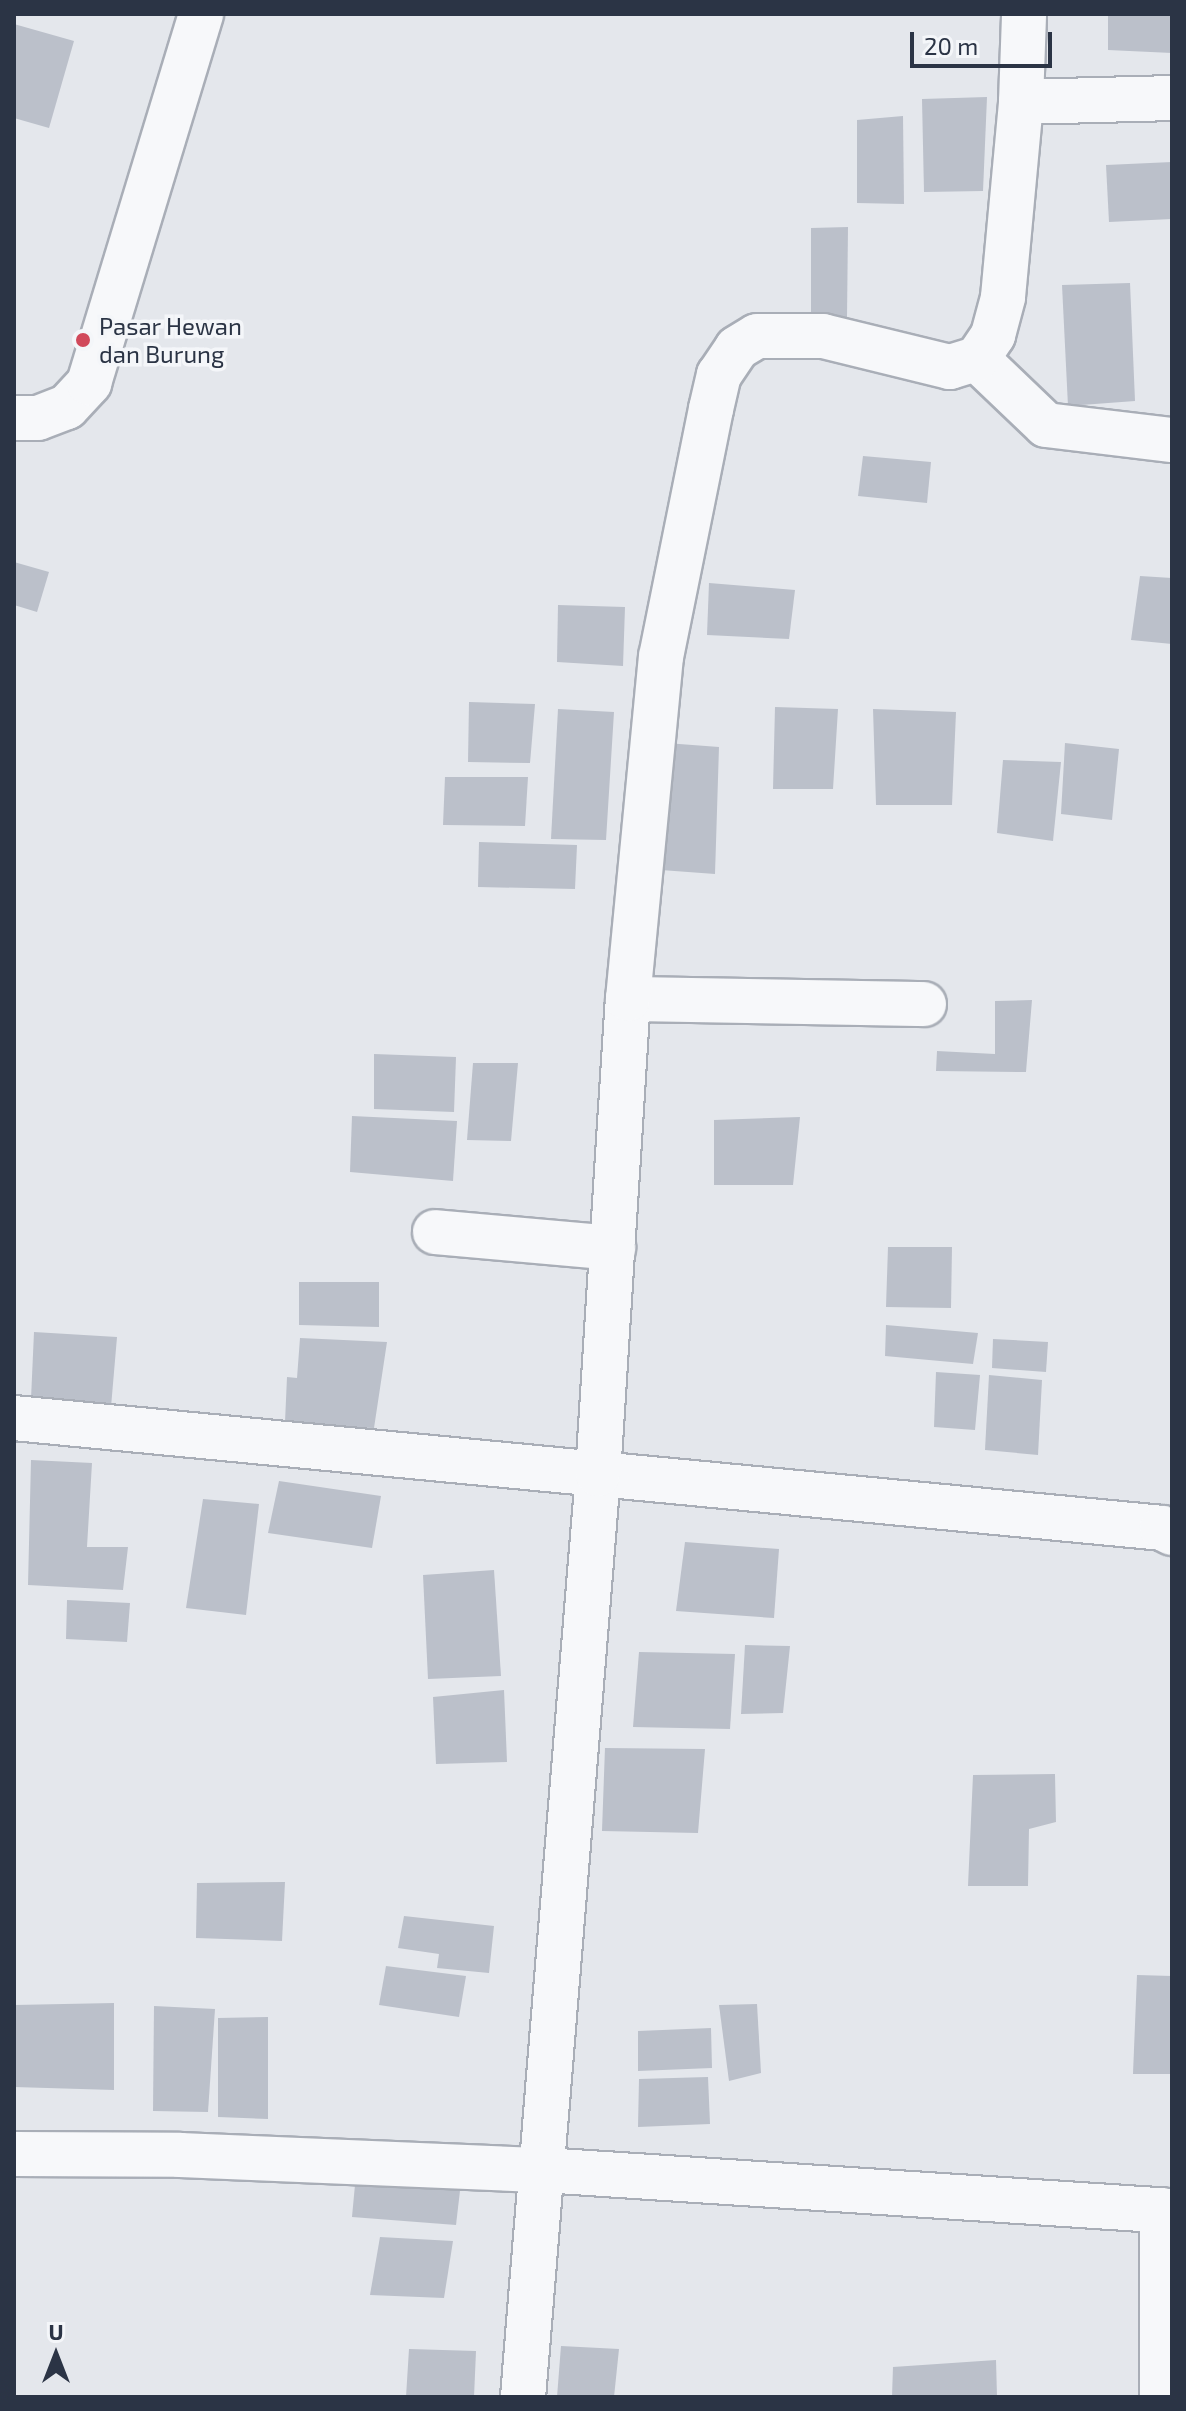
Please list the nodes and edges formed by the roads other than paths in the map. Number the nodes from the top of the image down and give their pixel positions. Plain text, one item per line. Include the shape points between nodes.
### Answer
1 (201, 14) edge
2 (1024, 14) edge
3 (1172, 98) edge
4 (1021, 102) junction
5 (977, 359) junction
6 (14, 418) edge
7 (1172, 440) edge
8 (628, 999) junction
9 (924, 1004) dead end
10 (435, 1232) dead end
11 (613, 1248) junction
12 (14, 1418) edge
13 (598, 1474) junction
14 (1172, 1533) edge
15 (14, 2154) edge
16 (543, 2170) junction
17 (1167, 2210) edge
18 (523, 2397) edge
19 (1162, 2397) edge

1 - 6 street via 89,383 67,407 38,418
2 - 4 street
3 - 4 street
4 - 5 street via 1003,297 993,335
5 - 7 street via 1046,425
5 - 8 street via 950,367 823,336 783,332 757,336 737,348 719,375 661,657
8 - 9 street
8 - 11 street
10 - 11 street
11 - 13 street
12 - 13 street
13 - 14 street
13 - 16 street
15 - 16 street
16 - 17 street
16 - 18 street
17 - 19 street

